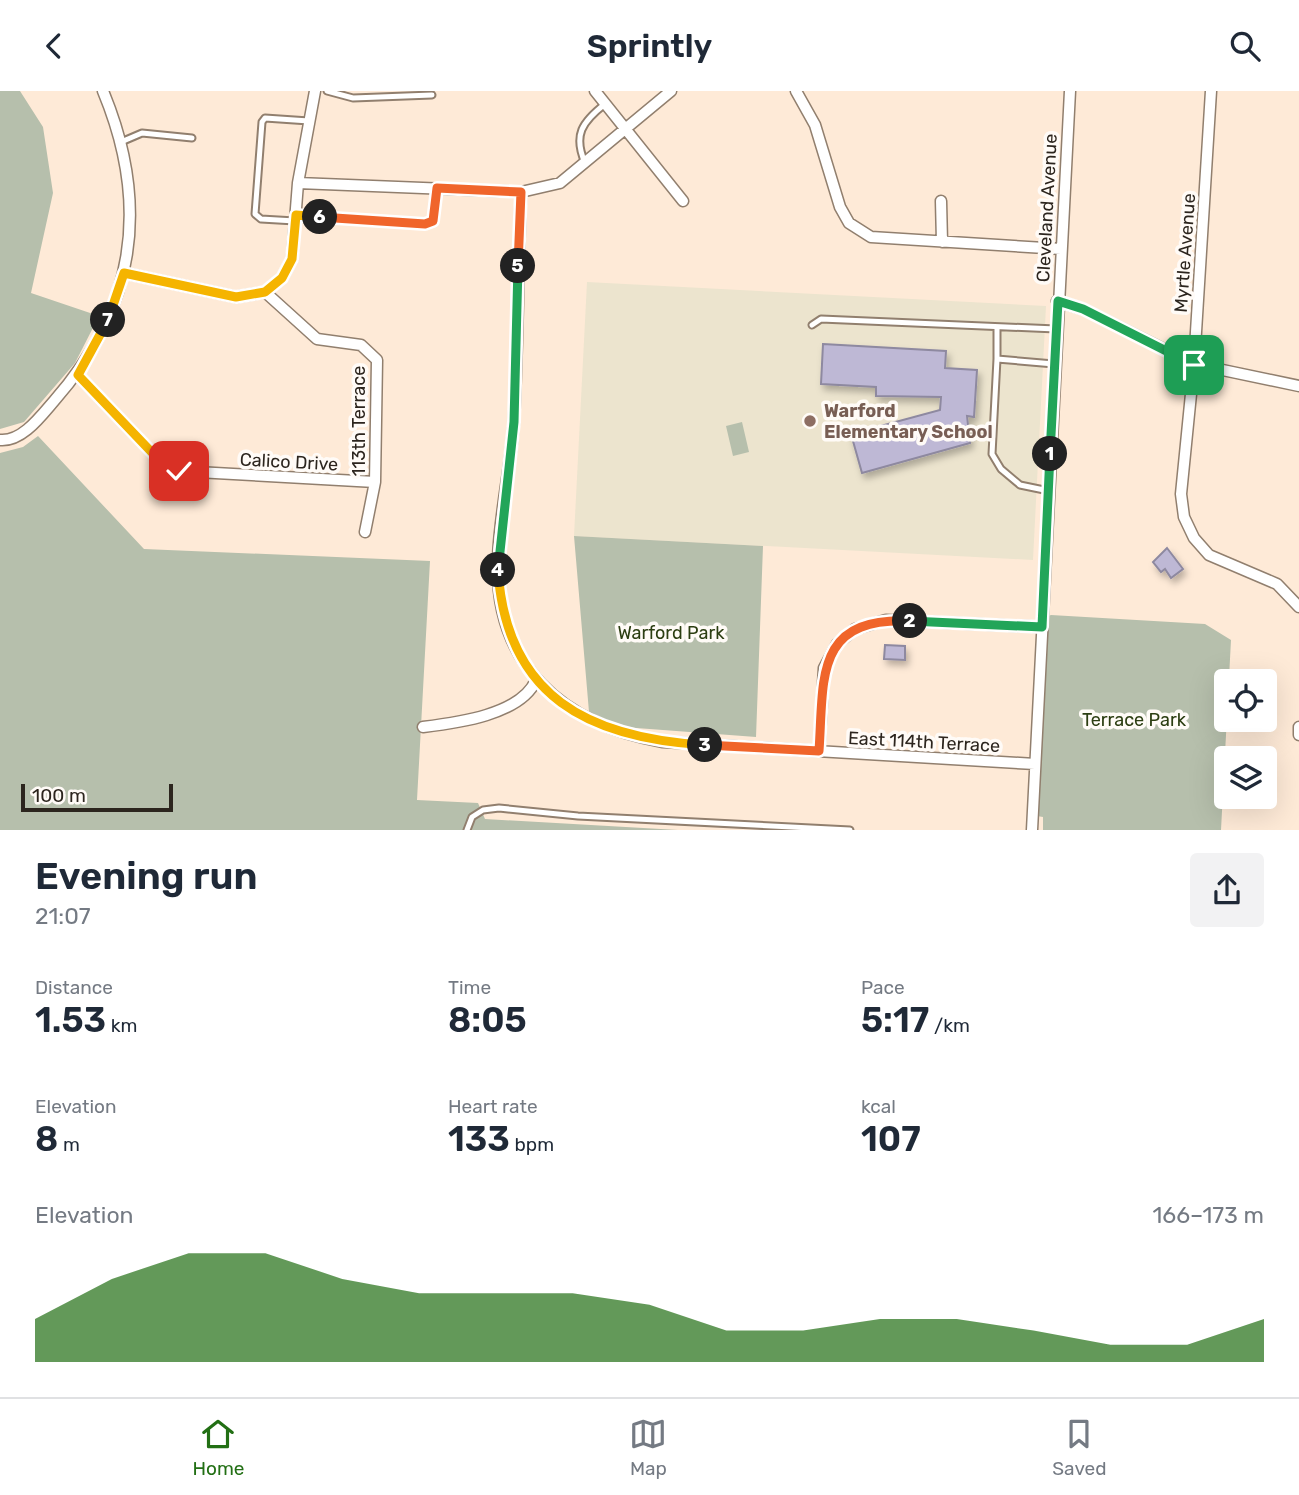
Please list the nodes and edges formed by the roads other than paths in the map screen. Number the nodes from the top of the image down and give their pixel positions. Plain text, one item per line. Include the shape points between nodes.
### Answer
1 (103, 91) edge
2 (315, 91) edge
3 (327, 91) edge
4 (595, 91) edge
5 (671, 91) edge
6 (796, 91) edge
7 (1070, 91) edge
8 (1211, 91) edge
9 (432, 95) dead end
10 (606, 104) junction
11 (309, 121) junction
12 (627, 128) junction
13 (192, 138) dead end
14 (121, 142) junction
15 (585, 163) junction
16 (299, 183) junction
17 (437, 188) junction
18 (521, 192) junction
19 (683, 201) dead end
20 (941, 201) dead end
21 (296, 218) junction
22 (942, 242) junction
23 (1061, 249) junction
24 (124, 273) junction
25 (265, 292) junction
26 (1058, 301) junction
27 (812, 325) dead end
28 (998, 327) junction
29 (1056, 329) junction
30 (997, 359) junction
31 (1054, 364) junction
32 (1194, 365) junction
33 (78, 375) junction
34 (1299, 386) edge
35 (0, 440) edge
36 (375, 482) junction
37 (1048, 491) junction
38 (365, 532) dead end
39 (1299, 607) edge
40 (1042, 627) junction
41 (536, 680) junction
42 (423, 727) dead end
43 (1299, 727) edge
44 (1299, 735) edge
45 (819, 751) junction
46 (1035, 764) junction
47 (467, 830) edge
48 (850, 830) edge
49 (1032, 830) edge

1 - 14 street
2 - 11 street
3 - 9 lane via 353,99
4 - 10 street
5 - 12 street
6 - 22 street via 815,125 849,223 868,235
7 - 23 street, Cleveland Avenue
8 - 32 street, Myrtle Avenue
10 - 12 street
10 - 15 lane via 581,130 578,147
11 - 16 street
11 - 21 lane via 275,117 262,122 255,214 261,219
12 - 15 street
12 - 19 street
13 - 14 lane via 142,133
14 - 24 street via 129,176 131,227
15 - 18 street via 560,183
16 - 17 street
16 - 21 street
17 - 18 street
17 - 21 lane via 433,221 425,224
18 - 41 street, East 114th Terrace via 514,422 498,573 510,636
20 - 22 street
21 - 25 street via 292,259 282,278
22 - 23 street
23 - 26 street, Cleveland Avenue
24 - 25 street via 236,297
24 - 33 street via 112,313
25 - 36 street, 113th Terrace via 317,339 361,345 377,360
26 - 29 street, Cleveland Avenue
26 - 32 street
27 - 28 lane via 821,319
28 - 29 lane
28 - 30 lane
29 - 31 street, Cleveland Avenue
30 - 31 lane
30 - 37 lane via 992,454 1020,485
31 - 37 street, Cleveland Avenue
32 - 34 street
32 - 39 street, Myrtle Avenue via 1181,494 1184,517 1209,555 1277,583
33 - 35 street via 34,423 9,441
33 - 36 street, Calico Drive via 161,462 179,471
36 - 38 street, 113th Terrace
37 - 40 street, Cleveland Avenue
40 - 45 street via 886,620 855,629 824,668
40 - 46 street, Cleveland Avenue
41 - 42 street via 519,698 488,716
41 - 45 street, East 114th Terrace via 580,715 633,737 663,743
43 - 44 street
45 - 46 street, East 114th Terrace
46 - 49 street, Cleveland Avenue
47 - 48 lane via 472,817 499,808

